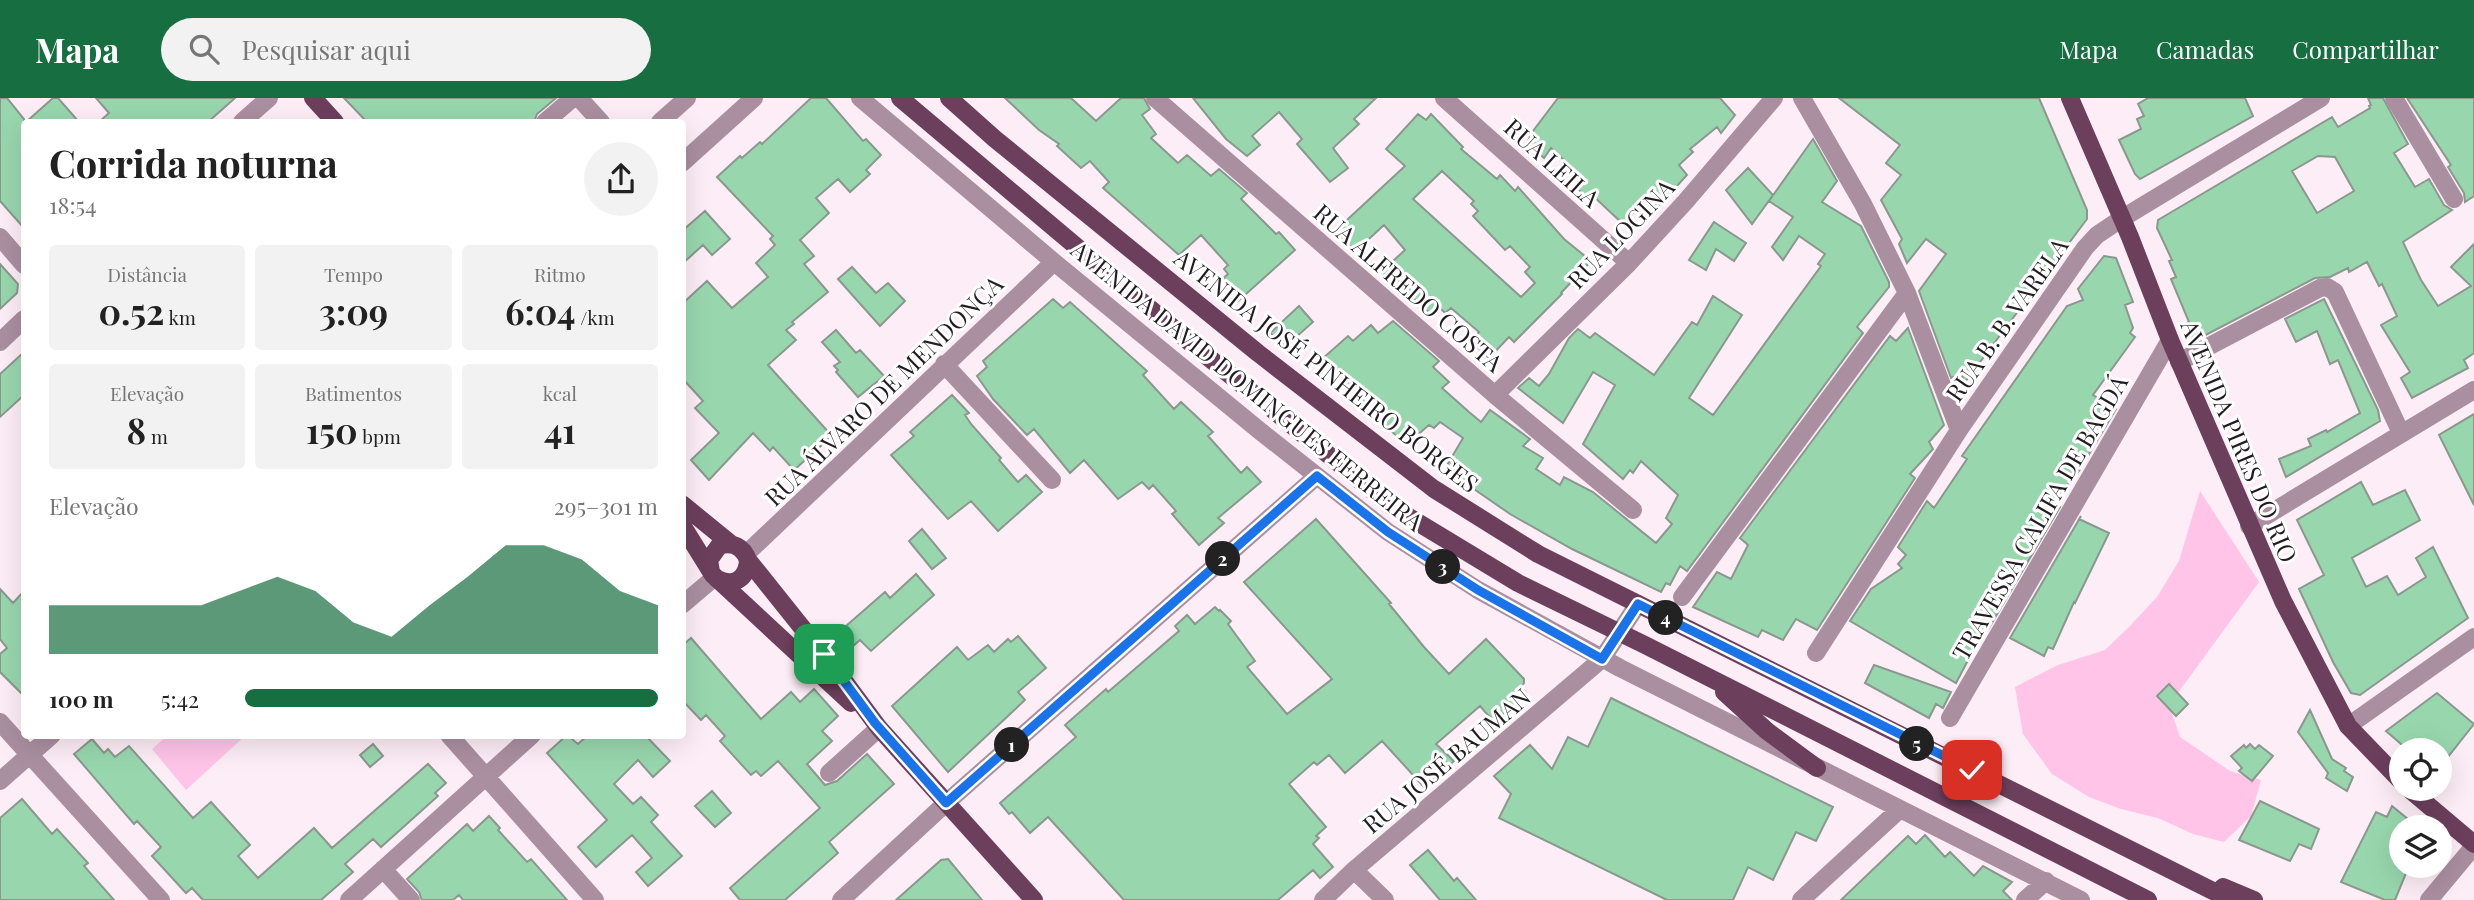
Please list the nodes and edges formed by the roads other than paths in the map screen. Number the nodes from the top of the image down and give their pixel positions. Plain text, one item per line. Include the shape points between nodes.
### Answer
1 (269, 98) edge
2 (313, 98) edge
3 (573, 98) edge
4 (579, 98) edge
5 (687, 98) edge
6 (859, 98) edge
7 (900, 98) edge
8 (948, 98) edge
9 (1155, 98) edge
10 (1444, 98) edge
11 (1774, 98) edge
12 (1802, 98) edge
13 (2070, 98) edge
14 (2321, 98) edge
15 (2394, 98) edge
16 (753, 99) edge
17 (245, 119) edge
18 (332, 119) edge
19 (548, 119) edge
20 (598, 119) edge
21 (663, 119) edge
22 (686, 159) edge
23 (2454, 199) dead end
24 (2121, 219) junction
25 (0, 237) edge
26 (21, 262) edge
27 (1054, 262) junction
28 (1629, 262) junction
29 (1907, 293) junction
30 (21, 322) edge
31 (2170, 340) junction
32 (0, 342) edge
33 (2179, 362) junction
34 (944, 365) junction
35 (2474, 390) edge
36 (1495, 395) junction
37 (1959, 430) junction
38 (2401, 433) junction
39 (1317, 476) junction
40 (1052, 480) dead end
41 (686, 507) edge
42 (1633, 510) dead end
43 (2249, 526) junction
44 (686, 531) edge
45 (731, 544) junction
46 (747, 557) junction
47 (715, 576) junction
48 (1682, 597) dead end
49 (686, 602) edge
50 (1638, 604) junction
51 (1621, 633) junction
52 (2474, 637) edge
53 (1816, 653) dead end
54 (1602, 659) junction
55 (1709, 678) junction
56 (1950, 718) dead end
57 (0, 722) edge
58 (877, 726) junction
59 (2348, 726) junction
60 (47, 739) edge
61 (453, 739) edge
62 (527, 739) edge
63 (30, 754) junction
64 (1817, 768) junction
65 (2389, 769) edge
66 (829, 773) dead end
67 (485, 775) junction
68 (0, 781) edge
69 (2423, 801) edge
70 (946, 803) junction
71 (1900, 809) junction
72 (2474, 845) edge
73 (2145, 856) junction
74 (383, 869) junction
75 (1354, 870) junction
76 (2046, 881) junction
77 (161, 900) edge
78 (349, 900) edge
79 (411, 900) edge
80 (595, 900) edge
81 (841, 900) edge
82 (1034, 900) edge
83 (1323, 900) edge
84 (1385, 900) edge
85 (1801, 900) edge
86 (2025, 900) edge
87 (2081, 900) edge
88 (2148, 900) edge
89 (2231, 900) edge
90 (2254, 900) edge
91 (2429, 900) edge

1 - 17 street
2 - 18 main road
3 - 19 street
4 - 20 street
5 - 21 street
6 - 27 street, AVENIDA DAVID DOMINGUES FERREIRA
7 - 51 main road via 1394,508 1518,583
8 - 50 main road, AVENIDA JOSÉ PINHEIRO BORGES via 1248,345 1434,489 1538,554
9 - 36 street, RUA ALFREDO COSTA
10 - 28 street, RUA LEILA
11 - 28 street, RUA LOGINA
12 - 29 street
13 - 24 main road, AVENIDA PIRES DO RIO
14 - 24 street, RUA B. B. VARELA
15 - 23 street
16 - 22 street
24 - 31 main road, AVENIDA PIRES DO RIO
24 - 37 street, RUA B. B. VARELA via 2085,248
25 - 26 street
27 - 34 street, RUA ÁLVARO DE MENDONÇA
27 - 39 street, AVENIDA DAVID DOMINGUES FERREIRA
28 - 36 street, RUA LOGINA
29 - 37 street
29 - 48 street
30 - 32 street
31 - 33 main road, AVENIDA PIRES DO RIO
31 - 56 street, TRAVESSA CALIFA DE BAGDÁ
33 - 38 street via 2327,288 2335,292
33 - 43 main road, AVENIDA PIRES DO RIO
34 - 40 street
34 - 46 street, RUA ÁLVARO DE MENDONÇA
35 - 38 street
36 - 42 street, RUA ALFREDO COSTA
37 - 53 street, RUA B. B. VARELA
38 - 43 street
39 - 54 street, AVENIDA DAVID DOMINGUES FERREIRA via 1411,547
39 - 70 street
41 - 45 main road
43 - 59 main road, AVENIDA PIRES DO RIO
44 - 47 main road
45 - 46 main road
45 - 47 main road via 719,546 711,555
46 - 47 main road via 746,573 736,581
46 - 58 main road
47 - 49 street
47 - 58 main road
50 - 51 street, RUA JOSÉ BAUMAN
50 - 73 main road, AVENIDA JOSÉ PINHEIRO BORGES
51 - 54 street, RUA JOSÉ BAUMAN
51 - 55 main road
52 - 59 street
54 - 64 street, AVENIDA DAVID DOMINGUES FERREIRA
54 - 75 street, RUA JOSÉ BAUMAN
55 - 64 main road via 1767,731
55 - 88 main road
57 - 63 street
58 - 66 street
58 - 70 main road
59 - 65 main road, AVENIDA PIRES DO RIO
60 - 63 street
61 - 67 street
62 - 67 street
63 - 68 street
63 - 77 street
64 - 71 street, AVENIDA DAVID DOMINGUES FERREIRA
67 - 74 street
67 - 80 street
69 - 72 main road
70 - 81 street
70 - 82 main road
71 - 76 street, AVENIDA DAVID DOMINGUES FERREIRA
71 - 85 street
72 - 91 street
73 - 89 main road, AVENIDA JOSÉ PINHEIRO BORGES
73 - 90 main road
74 - 78 street
74 - 79 street
75 - 83 street, RUA JOSÉ BAUMAN
75 - 84 street
76 - 86 street
76 - 87 street, AVENIDA DAVID DOMINGUES FERREIRA

